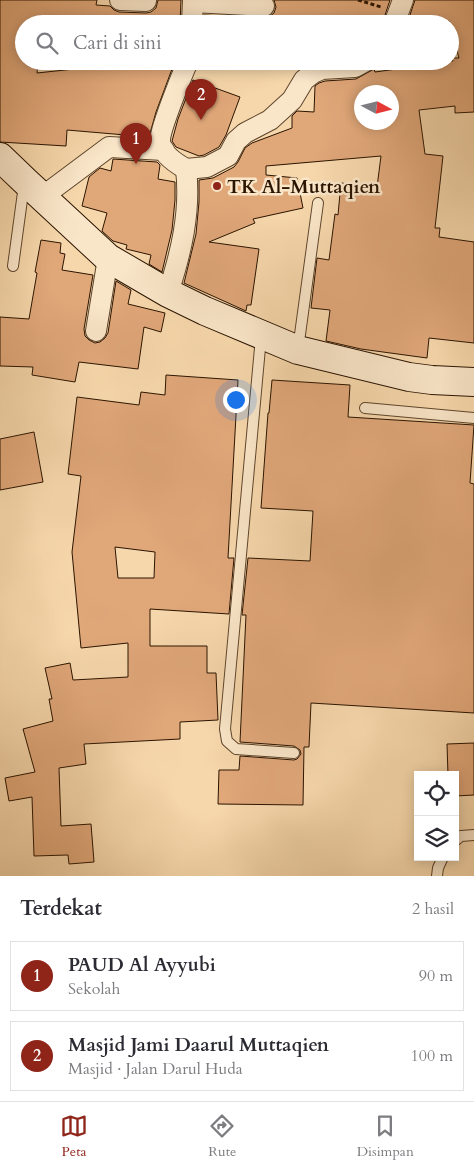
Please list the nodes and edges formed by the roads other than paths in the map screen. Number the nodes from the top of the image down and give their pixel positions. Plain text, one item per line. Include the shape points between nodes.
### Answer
1 (120, 0) edge
2 (403, 0) edge
3 (146, 1) edge
4 (193, 1) edge
5 (264, 6) dead end
6 (192, 15) edge
7 (397, 15) edge
8 (184, 70) edge
9 (320, 70) edge
10 (164, 150) junction
11 (0, 156) edge
12 (186, 169) junction
13 (33, 189) junction
14 (318, 203) dead end
15 (108, 258) junction
16 (13, 266) dead end
17 (168, 293) junction
18 (96, 331) dead end
19 (262, 334) junction
20 (298, 350) junction
21 (474, 382) edge
22 (365, 408) dead end
23 (474, 418) edge
24 (294, 753) dead end
25 (474, 835) edge
26 (459, 838) edge
27 (441, 861) edge
28 (437, 876) edge

1 - 3 street
2 - 7 street
4 - 5 street
4 - 6 street
8 - 10 street via 160,140
9 - 12 street via 304,80 292,100 270,120 244,133 228,156 207,167
10 - 12 street
10 - 13 street via 109,147
11 - 13 street
12 - 17 street via 186,222
13 - 15 street
13 - 16 lane
14 - 20 lane
15 - 17 street
15 - 18 street
17 - 19 street
19 - 20 street
19 - 24 lane via 225,729 227,742 236,749
20 - 21 street via 409,377
22 - 23 lane
25 - 26 lane
27 - 28 lane

